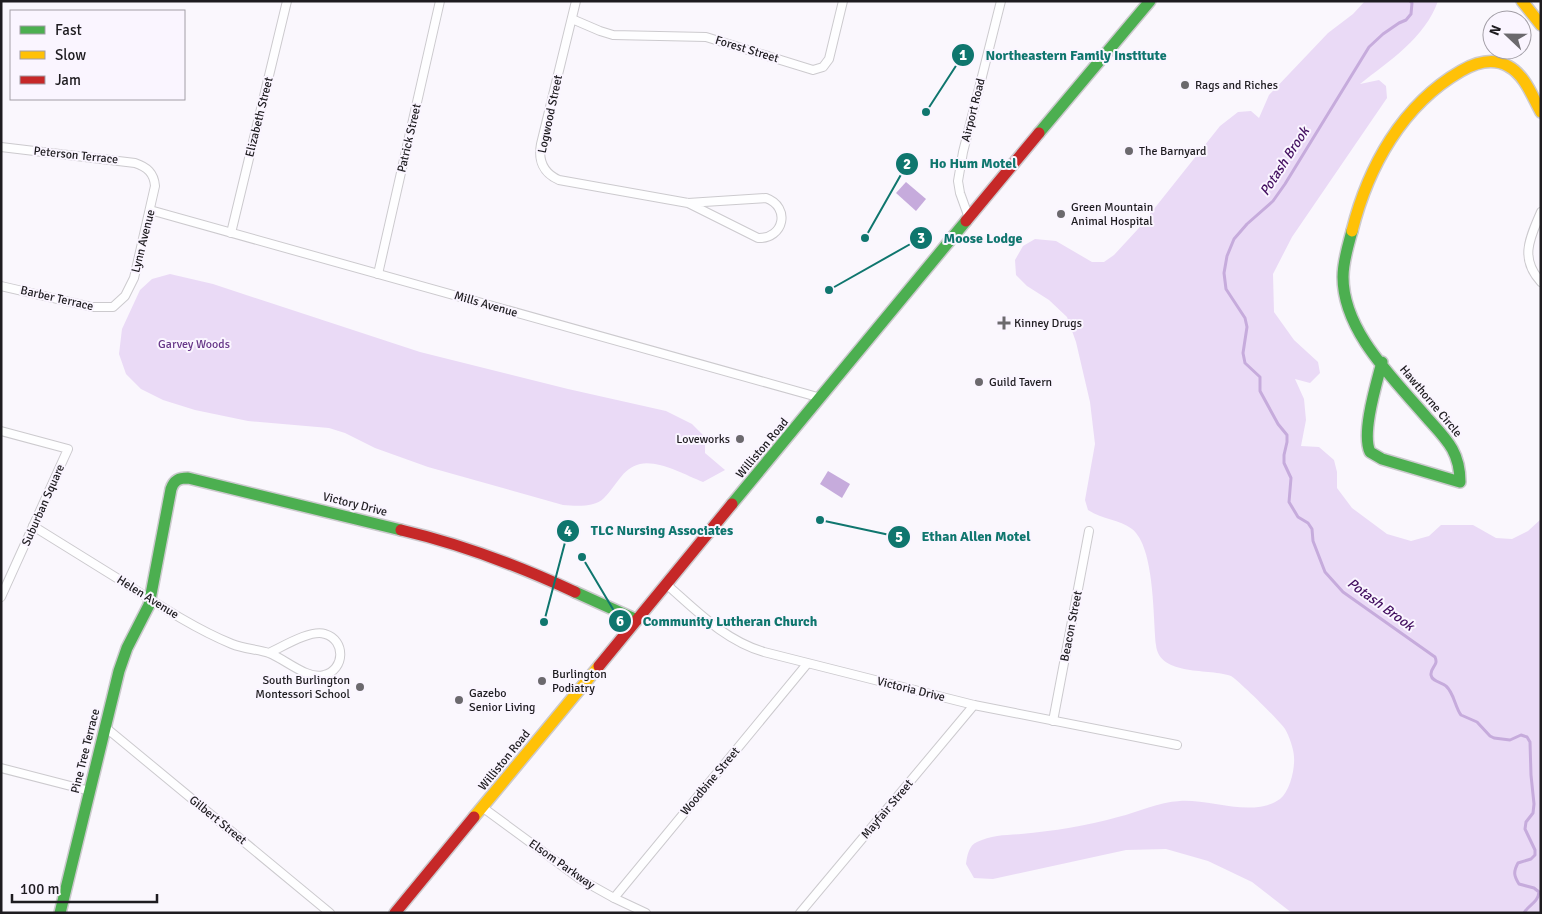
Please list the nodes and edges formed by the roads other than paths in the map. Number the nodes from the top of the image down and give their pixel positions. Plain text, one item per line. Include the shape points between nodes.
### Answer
1 (287, 1) edge
2 (440, 1) edge
3 (576, 1) edge
4 (843, 1) edge
5 (1001, 1) edge
6 (1150, 1) edge
7 (1522, 1) edge
8 (572, 19) junction
9 (1541, 25) edge
10 (1541, 112) edge
11 (1, 147) edge
12 (149, 170) joint
13 (688, 203) junction
14 (150, 210) junction
15 (1541, 212) edge
16 (969, 218) junction
17 (231, 233) junction
18 (378, 274) junction
19 (1541, 282) edge
20 (1, 286) edge
21 (113, 307) joint
22 (1382, 362) junction
23 (821, 398) junction
24 (1, 431) edge
25 (33, 526) junction
26 (1089, 531) dead end
27 (666, 584) junction
28 (1, 597) edge
29 (151, 600) junction
30 (637, 620) junction
31 (269, 653) junction
32 (807, 664) junction
33 (974, 705) junction
34 (1053, 721) junction
35 (105, 727) junction
36 (1177, 745) dead end
37 (1, 768) edge
38 (90, 791) junction
39 (482, 807) junction
40 (614, 898) junction
41 (60, 913) edge
42 (330, 913) edge
43 (396, 913) edge
44 (646, 913) edge
45 (800, 913) edge

1 - 17 street, Elizabeth Street
2 - 18 street, Patrick Street
3 - 8 street, Logwood Street
4 - 8 street, Forest Street via 828,62 813,70 716,39 613,35
5 - 16 street, Airport Road via 958,181
6 - 16 street, Williston Road
7 - 9 street
8 - 13 street, Logwood Street via 541,144 543,166 559,180
10 - 22 street, Hawthorne Circle via 1526,85 1510,67 1496,61 1480,62 1458,72 1427,96 1383,151 1370,173 1355,214 1343,272 1350,314
11 - 12 street, Peterson Terrace via 127,161
12 - 14 street, Lynn Avenue via 155,186
13 - 13 street, Logwood Street via 758,238 773,235 781,222 779,207 766,198
14 - 17 street, Mills Avenue
14 - 21 street, Lynn Avenue via 134,278 125,296
15 - 19 street via 1528,246 1529,264
16 - 23 street, Williston Road
17 - 18 street, Mills Avenue
18 - 23 street, Mills Avenue
20 - 21 street, Barber Terrace via 92,307
22 - 22 street, Hawthorne Circle via 1367,435 1368,448 1382,459 1460,482 1458,459 1449,443
23 - 27 street, Williston Road
24 - 25 street, Suburban Square via 68,449
25 - 28 street, Suburban Square
25 - 29 street, Helen Avenue
26 - 34 street, Beacon Street
27 - 30 street, Williston Road
27 - 32 street, Victoria Drive via 732,639
29 - 30 street, Victory Drive via 171,489 175,480 183,477 474,550 526,569
29 - 31 street, Helen Avenue via 232,644
29 - 35 street, Pine Tree Terrace via 124,655
30 - 39 street, Williston Road
31 - 31 street, Helen Avenue via 317,676 335,670 341,657 340,647 334,639 322,633 312,634
32 - 33 street, Victoria Drive
32 - 40 street, Woodbine Street
33 - 34 street, Victoria Drive
33 - 45 street, Mayfair Street
34 - 36 street, Victoria Drive
35 - 38 street, Pine Tree Terrace
35 - 42 street, Gilbert Street
37 - 38 street
38 - 41 street, Pine Tree Terrace
39 - 40 street, Elsom Parkway via 580,879
39 - 43 street, Williston Road
40 - 44 street, Elsom Parkway

